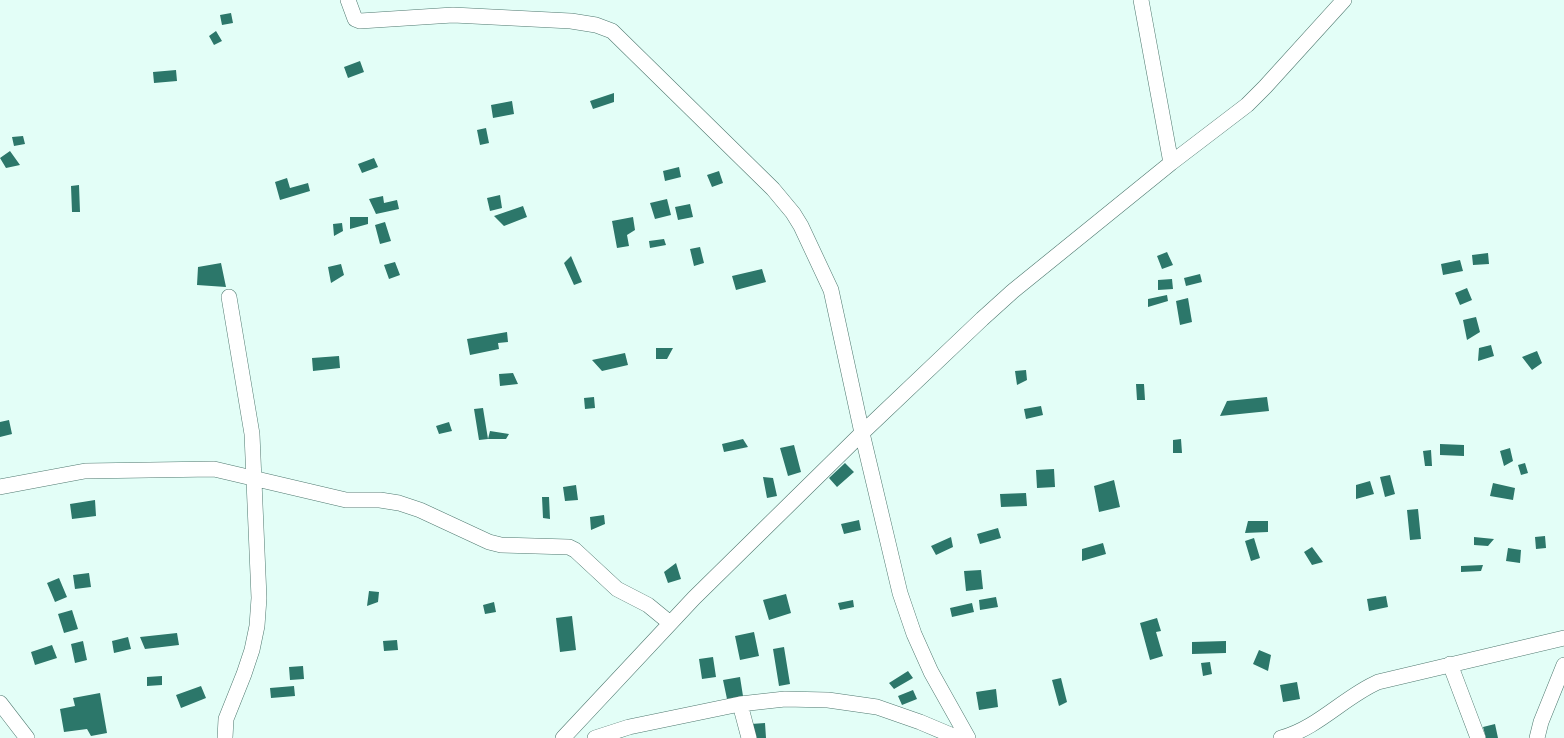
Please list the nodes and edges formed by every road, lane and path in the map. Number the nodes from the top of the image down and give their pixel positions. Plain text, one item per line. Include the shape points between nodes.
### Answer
1 (348, 0) edge
2 (1141, 0) edge
3 (1344, 0) edge
4 (1171, 163) junction
5 (229, 296) dead end
6 (862, 433) junction
7 (255, 478) junction
8 (0, 487) edge
9 (670, 623) junction
10 (1564, 638) edge
11 (1450, 664) junction
12 (1564, 665) edge
13 (0, 703) edge
14 (740, 704) junction
15 (1311, 733) edge
16 (27, 738) edge
17 (225, 738) edge
18 (563, 738) edge
19 (595, 738) edge
20 (749, 738) edge
21 (958, 738) edge
22 (968, 738) edge
23 (1281, 738) edge
24 (1478, 738) edge
25 (1537, 738) edge

1 - 6 street via 355,19 360,21 452,15 571,21 596,25 612,31 769,184 793,213 831,290
2 - 4 street
3 - 4 street via 1247,105
4 - 6 street via 992,309
5 - 7 street via 252,434
6 - 9 street
6 - 22 street via 900,593 914,634 931,672
7 - 8 street via 205,468 85,471
7 - 9 street via 346,500 399,503 501,545 575,550 617,589 648,605
7 - 17 street via 259,598 257,626 244,674 226,719
9 - 18 street
10 - 11 street
11 - 15 street via 1378,682 1363,689
11 - 24 street
12 - 25 street
13 - 16 street
14 - 19 street via 629,727
14 - 20 street
14 - 21 street via 785,699 828,700 877,707
15 - 23 street

